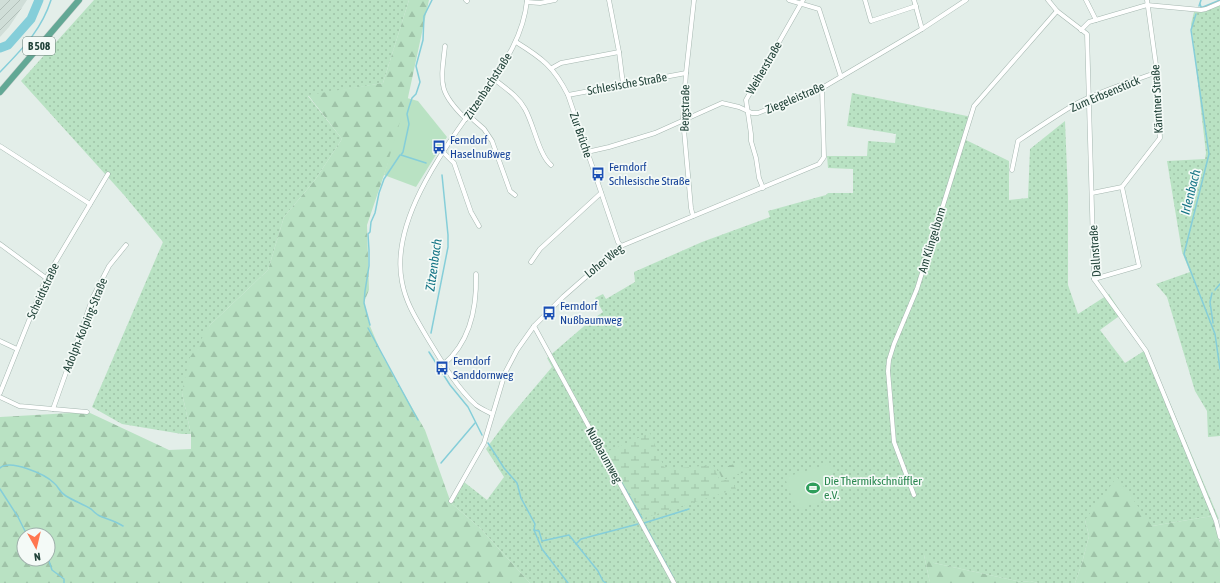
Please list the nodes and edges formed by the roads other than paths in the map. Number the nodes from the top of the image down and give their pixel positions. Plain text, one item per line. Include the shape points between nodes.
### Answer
1 (79, 0) edge
2 (555, 0) edge
3 (609, 0) edge
4 (694, 0) edge
5 (789, 0) edge
6 (865, 0) edge
7 (914, 0) edge
8 (966, 0) edge
9 (1048, 0) edge
10 (1086, 0) edge
11 (527, 1) edge
12 (802, 2) edge
13 (1147, 2) edge
14 (1220, 3) edge
15 (916, 6) junction
16 (1057, 11) junction
17 (1096, 20) junction
18 (922, 29) junction
19 (1081, 30) junction
20 (516, 42) junction
21 (445, 46) dead end
22 (619, 52) junction
23 (552, 68) junction
24 (1157, 72) junction
25 (686, 73) junction
26 (841, 77) junction
27 (494, 79) junction
28 (623, 84) junction
29 (822, 88) junction
30 (0, 92) edge
31 (568, 94) junction
32 (1088, 98) junction
33 (748, 111) junction
34 (467, 117) junction
35 (683, 120) junction
36 (0, 146) edge
37 (587, 152) junction
38 (444, 153) junction
39 (551, 165) dead end
40 (1012, 170) dead end
41 (108, 174) dead end
42 (1122, 186) junction
43 (763, 188) junction
44 (1092, 192) junction
45 (601, 193) junction
46 (515, 195) dead end
47 (90, 204) junction
48 (693, 216) junction
49 (479, 226) dead end
50 (0, 244) edge
51 (126, 245) dead end
52 (621, 246) junction
53 (531, 262) dead end
54 (476, 274) dead end
55 (46, 278) junction
56 (1094, 279) junction
57 (534, 326) junction
58 (0, 341) edge
59 (17, 349) junction
60 (444, 364) junction
61 (0, 393) edge
62 (0, 397) edge
63 (53, 409) junction
64 (87, 412) dead end
65 (492, 414) junction
66 (914, 495) dead end
67 (451, 501) dead end
68 (1220, 537) edge
69 (674, 583) edge

1 - 30 main road, B 508
2 - 11 street via 540,3
3 - 22 street
4 - 25 street, Bergstraße
5 - 12 street
6 - 15 street via 871,21
7 - 15 street
8 - 18 street, Ziegeleistraße
9 - 16 street
10 - 17 street
11 - 20 street, Zitzenbachstraße
12 - 26 street via 819,9
12 - 33 street, Weiherstraße via 746,100
13 - 14 street via 1201,10
13 - 17 street
13 - 24 street, Kärntner Straße
15 - 18 street
16 - 19 street
16 - 66 street, Am Klingelborn via 974,106 917,289 889,360 894,442
17 - 19 street via 1089,22
18 - 26 street, Ziegeleistraße
19 - 32 street, Dallnstraße via 1087,34
20 - 23 street, Zur Brüche
20 - 27 street, Zitzenbachstraße
21 - 34 street via 442,83 453,105
22 - 23 street via 561,63
22 - 28 street
23 - 31 street, Zur Brüche
24 - 32 street, Zum Erbsenstück
24 - 42 street, Kärntner Straße via 1160,138
25 - 28 street, Schlesische Straße
25 - 35 street, Bergstraße
26 - 29 street, Ziegeleistraße
27 - 34 street, Zitzenbachstraße
27 - 39 street via 524,107 545,160
28 - 31 street, Schlesische Straße
29 - 33 street, Ziegeleistraße via 758,113
29 - 43 street, Loher Weg via 823,161
31 - 37 street, Zur Brüche
32 - 40 street, Zum Erbsenstück via 1018,141
32 - 44 street, Dallnstraße
33 - 35 street, Ziegeleistraße via 722,103
33 - 43 street, Weiherstraße via 751,141
34 - 38 street, Zitzenbachstraße
34 - 46 street via 484,129 492,141 510,191
35 - 37 street, Ziegeleistraße via 649,135
35 - 48 street, Bergstraße
36 - 47 street
37 - 45 street, Zur Brüche
38 - 49 street via 454,163 471,212
38 - 60 street, Zitzenbachstraße via 410,214 400,259 402,281 409,306
41 - 47 street, Scheidtstraße
42 - 44 street
42 - 56 street via 1139,266
43 - 48 street, Loher Weg
44 - 56 street, Dallnstraße
45 - 52 street, Zur Brüche
45 - 53 street via 540,249
47 - 55 street, Scheidtstraße
48 - 52 street, Loher Weg
50 - 55 street
51 - 63 street, Adolph-Kolping-Straße via 109,266 93,297
52 - 57 street, Loher Weg
54 - 60 street via 477,293 468,330 454,356
55 - 59 street, Scheidtstraße
56 - 68 street, Dallnstraße via 1146,351 1216,521
57 - 65 street, Loher Weg via 505,373
57 - 69 street, Nußbaumweg
58 - 59 street
59 - 61 street, Scheidtstraße
60 - 65 street, Zitzenbachstraße via 476,405
62 - 63 street via 19,406
63 - 64 street
65 - 67 street, Loher Weg via 484,443

